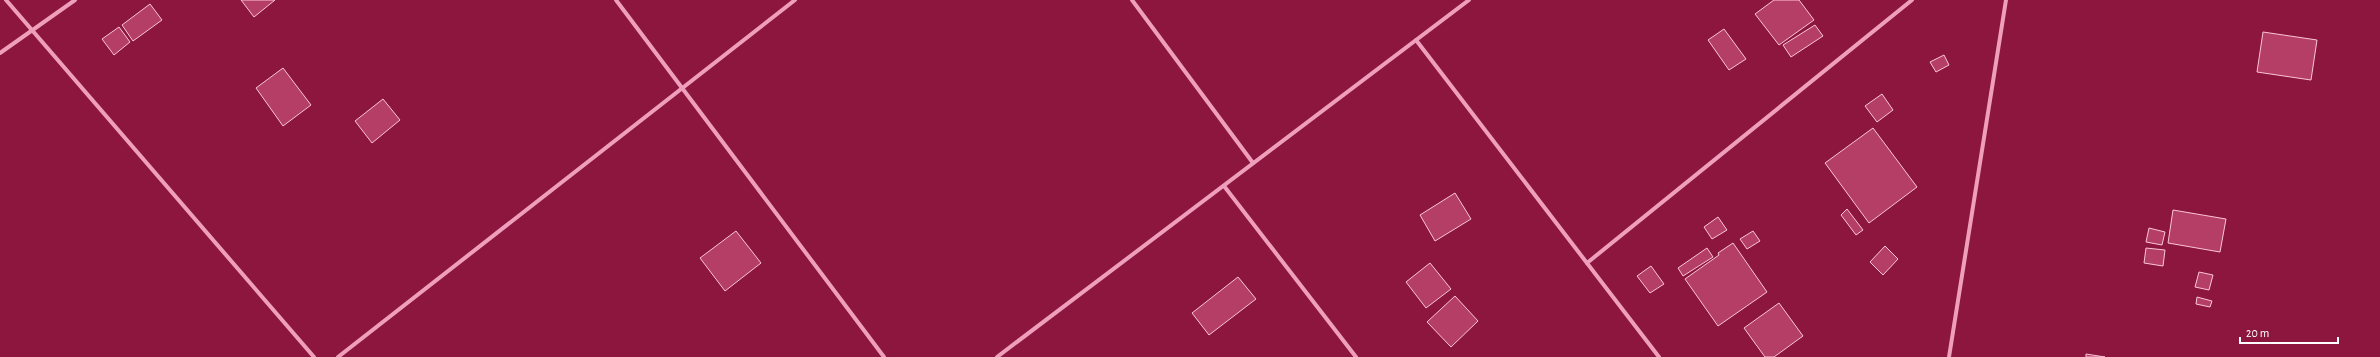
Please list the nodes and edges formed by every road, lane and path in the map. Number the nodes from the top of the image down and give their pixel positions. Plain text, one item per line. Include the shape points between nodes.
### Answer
1 (6, 0) edge
2 (74, 0) edge
3 (616, 0) edge
4 (795, 0) edge
5 (1132, 0) edge
6 (1469, 0) edge
7 (1912, 0) edge
8 (2006, 0) edge
9 (32, 31) junction
10 (1416, 40) junction
11 (0, 53) edge
12 (682, 88) junction
13 (1253, 163) junction
14 (1224, 186) junction
15 (1587, 263) junction
16 (314, 357) edge
17 (338, 357) edge
18 (884, 357) edge
19 (997, 357) edge
20 (1356, 357) edge
21 (1659, 357) edge
22 (1949, 357) edge

1 - 9 street
2 - 9 street
3 - 12 street
4 - 12 street
5 - 13 street
6 - 10 street
7 - 15 street
8 - 22 street
9 - 11 street
9 - 16 street
10 - 13 street
10 - 15 street
12 - 17 street
12 - 18 street
13 - 14 street
14 - 19 street
14 - 20 street
15 - 21 street

